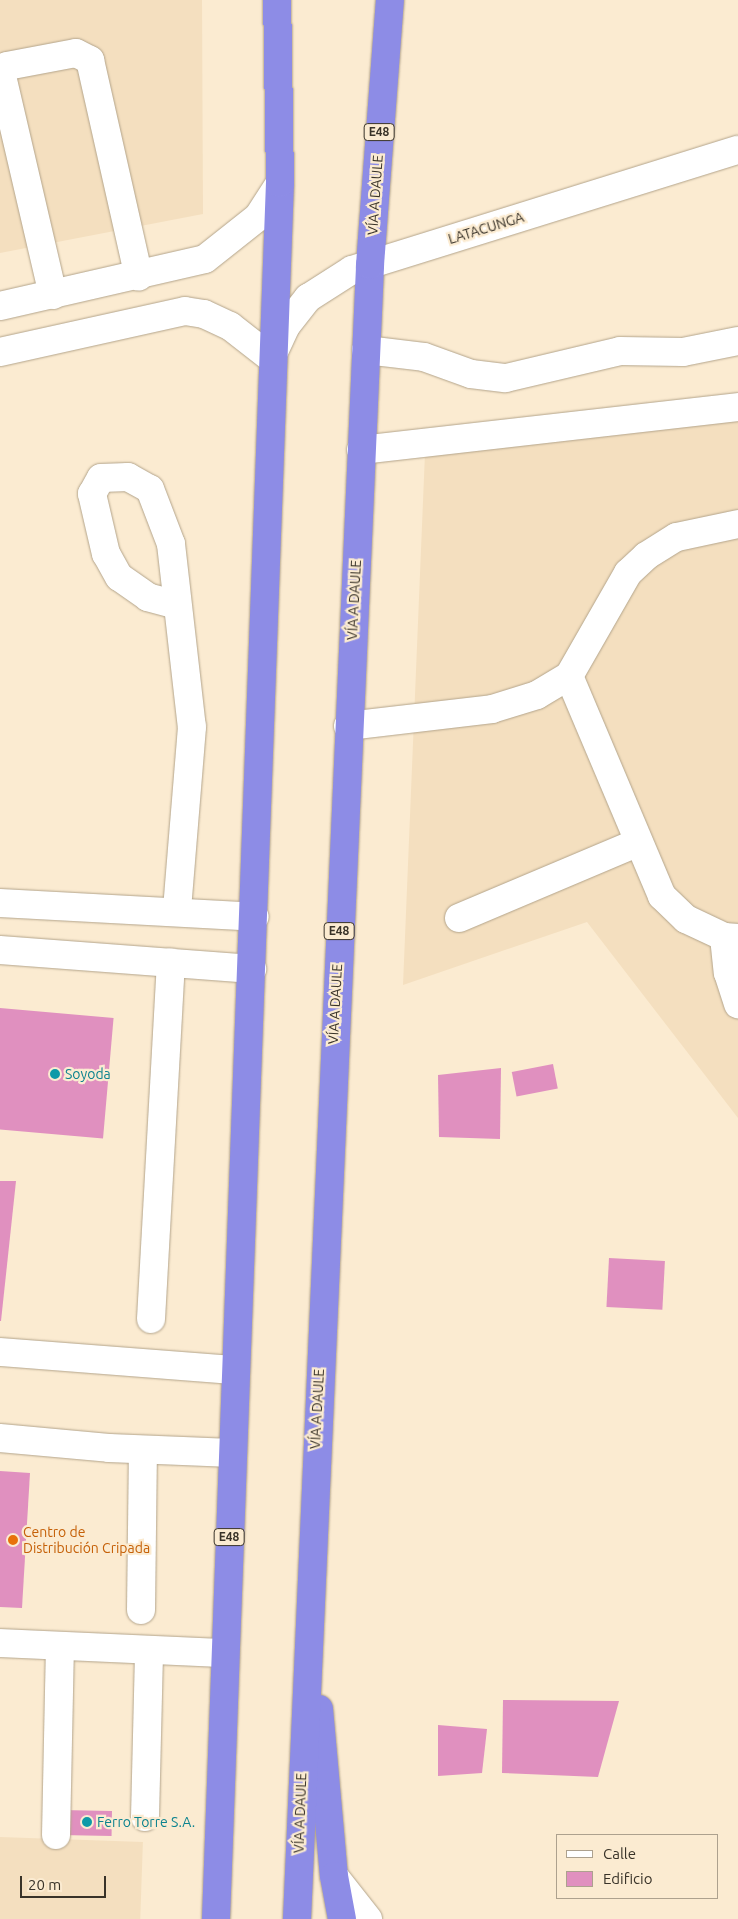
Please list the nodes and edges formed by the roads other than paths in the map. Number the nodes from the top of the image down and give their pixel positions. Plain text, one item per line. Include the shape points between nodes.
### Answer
1 (277, 0) edge
2 (390, 0) edge
3 (738, 150) edge
4 (280, 183) junction
5 (370, 265) junction
6 (139, 277) junction
7 (52, 295) junction
8 (0, 306) edge
9 (738, 341) edge
10 (366, 350) junction
11 (0, 352) edge
12 (271, 358) junction
13 (738, 407) edge
14 (361, 450) junction
15 (738, 524) edge
16 (177, 605) junction
17 (570, 676) junction
18 (348, 726) junction
19 (639, 842) junction
20 (0, 903) edge
21 (177, 910) junction
22 (255, 917) junction
23 (459, 918) dead end
24 (731, 938) edge
25 (0, 950) edge
26 (171, 963) junction
27 (252, 969) junction
28 (738, 1004) edge
29 (151, 1319) dead end
30 (0, 1352) edge
31 (235, 1370) junction
32 (0, 1438) edge
33 (144, 1450) junction
34 (232, 1453) junction
35 (308, 1596) junction
36 (141, 1610) dead end
37 (0, 1643) edge
38 (60, 1647) junction
39 (149, 1650) junction
40 (224, 1653) junction
41 (145, 1817) dead end
42 (56, 1835) dead end
43 (334, 1876) junction
44 (216, 1919) edge
45 (296, 1919) edge
46 (333, 1919) edge
47 (342, 1919) edge
48 (368, 1919) edge

1 - 4 highway, E48
2 - 5 highway, VÍA A DAULE / E48
3 - 5 street, LATACUNGA
4 - 6 street via 258,217 205,260
4 - 12 highway, E48
5 - 10 highway, VÍA A DAULE / E48
5 - 12 street, LATACUNGA via 336,278 308,298 286,326
6 - 7 street
6 - 7 street via 90,60 76,53 7,66 2,75
7 - 8 street
9 - 10 street via 683,352 620,351 506,378 471,374 424,357
10 - 14 highway, VÍA A DAULE / E48
11 - 12 street via 185,311 204,314 230,326
12 - 22 highway, E48
13 - 14 street
14 - 18 highway, VÍA A DAULE / E48
15 - 17 street via 678,537 646,556 628,573
16 - 16 street via 148,597 119,577 106,554 92,494 101,478 128,476 150,489 171,544
16 - 21 street via 192,727
17 - 18 street via 536,695 492,709
17 - 19 street
18 - 35 highway, VÍA A DAULE / E48
19 - 23 street
19 - 24 street via 662,896 686,919
20 - 21 street
21 - 22 street
22 - 27 highway, E48
24 - 28 street via 728,973
25 - 26 street
26 - 27 street
26 - 29 street
27 - 31 highway, E48
30 - 31 street
31 - 34 highway, E48
32 - 33 street
33 - 34 street
33 - 36 street
34 - 40 highway, E48
35 - 43 highway
35 - 45 highway, VÍA A DAULE / E48
37 - 38 street
38 - 39 street
38 - 42 street
39 - 40 street
39 - 41 street
40 - 44 highway, E48
43 - 46 highway
43 - 47 highway
43 - 48 street

